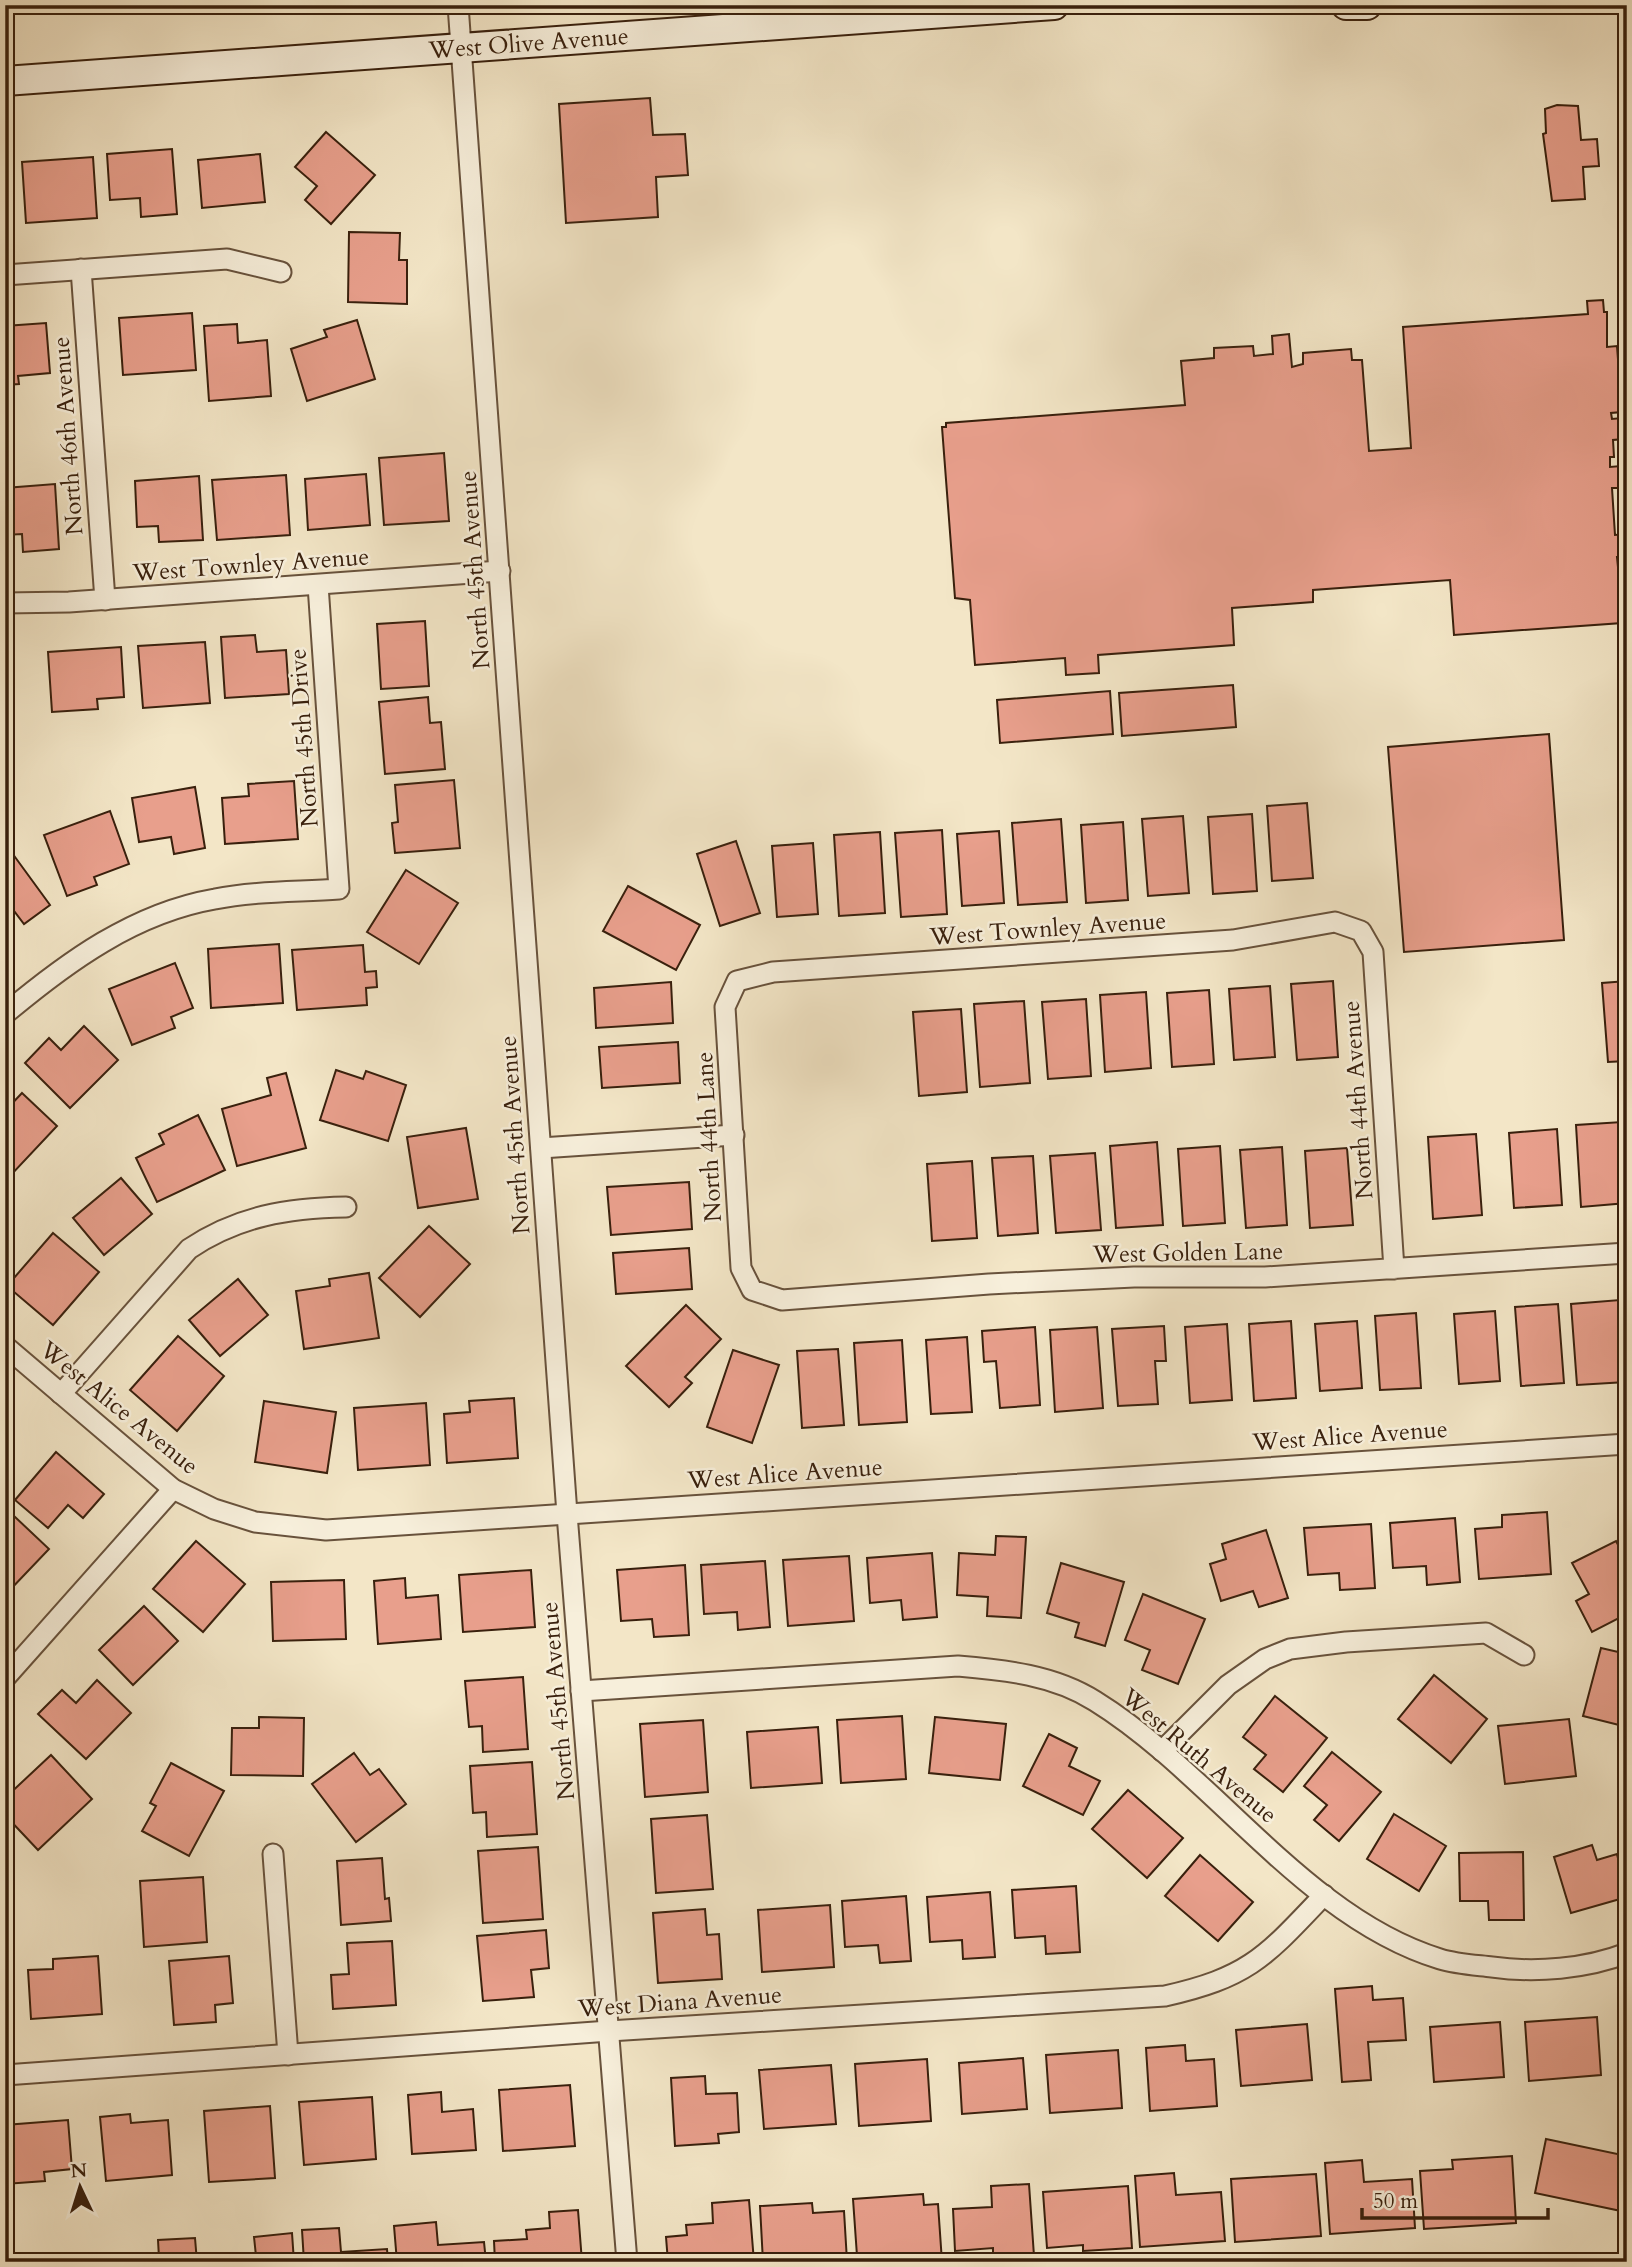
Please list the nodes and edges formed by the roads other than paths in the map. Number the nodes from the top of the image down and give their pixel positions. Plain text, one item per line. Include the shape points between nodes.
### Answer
1 (458, 5) edge
2 (1054, 5) edge
3 (1346, 5) edge
4 (1367, 5) edge
5 (461, 49) junction
6 (5, 81) edge
7 (81, 269) junction
8 (281, 272) dead end
9 (5, 275) edge
10 (500, 571) junction
11 (318, 584) junction
12 (105, 600) junction
13 (5, 603) edge
14 (1361, 931) joint
15 (737, 981) joint
16 (5, 1014) edge
17 (734, 1135) junction
18 (541, 1149) junction
19 (346, 1207) dead end
20 (1627, 1253) edge
21 (1394, 1269) junction
22 (752, 1290) joint
23 (5, 1346) edge
24 (61, 1394) junction
25 (1627, 1444) edge
26 (173, 1489) junction
27 (567, 1514) junction
28 (1524, 1655) dead end
29 (5, 1678) edge
30 (581, 1691) junction
31 (1162, 1751) junction
32 (273, 1854) dead end
33 (1324, 1895) junction
34 (1627, 1953) edge
35 (609, 2031) junction
36 (288, 2055) junction
37 (5, 2075) edge
38 (627, 2262) edge

1 - 5 street, North 45th Avenue
2 - 5 main road, West Olive Avenue
3 - 4 main road
5 - 6 main road, West Olive Avenue
5 - 10 street, North 45th Avenue
7 - 8 street via 227,259
7 - 9 street
7 - 12 street, North 46th Avenue
10 - 11 street, West Townley Avenue
10 - 18 street, North 45th Avenue
11 - 12 street, West Townley Avenue
11 - 16 street, North 45th Drive via 339,889 215,899 136,923 58,970
12 - 13 street, West Townley Avenue
14 - 15 street, West Townley Avenue via 1335,922 1233,940 773,972
14 - 21 street, North 44th Avenue via 1373,952
15 - 17 street, North 44th Lane via 725,1007
17 - 18 street
17 - 22 street, North 44th Lane via 741,1268
18 - 27 street, North 45th Avenue
19 - 24 street via 300,1208 245,1219 216,1231 189,1249
20 - 21 street, West Golden Lane
21 - 22 street, West Golden Lane via 1265,1277 1016,1282 782,1300
23 - 24 street, West Alice Avenue
24 - 26 street, West Alice Avenue
25 - 27 street, West Alice Avenue
26 - 27 street, West Alice Avenue via 255,1522 326,1530
26 - 29 street
27 - 30 street, North 45th Avenue
28 - 31 street via 1486,1633 1290,1649 1265,1659 1228,1685
30 - 31 street, West Ruth Avenue via 958,1666 1012,1670 1094,1700
30 - 35 street, North 45th Avenue
31 - 33 street, West Ruth Avenue
32 - 36 street
33 - 34 street, West Ruth Avenue via 1380,1934 1441,1960 1525,1971 1607,1961
33 - 35 street, West Diana Avenue via 1276,1946 1247,1969 1210,1986 1165,1996
35 - 36 street, West Diana Avenue
35 - 38 street, North 45th Avenue
36 - 37 street, West Diana Avenue

